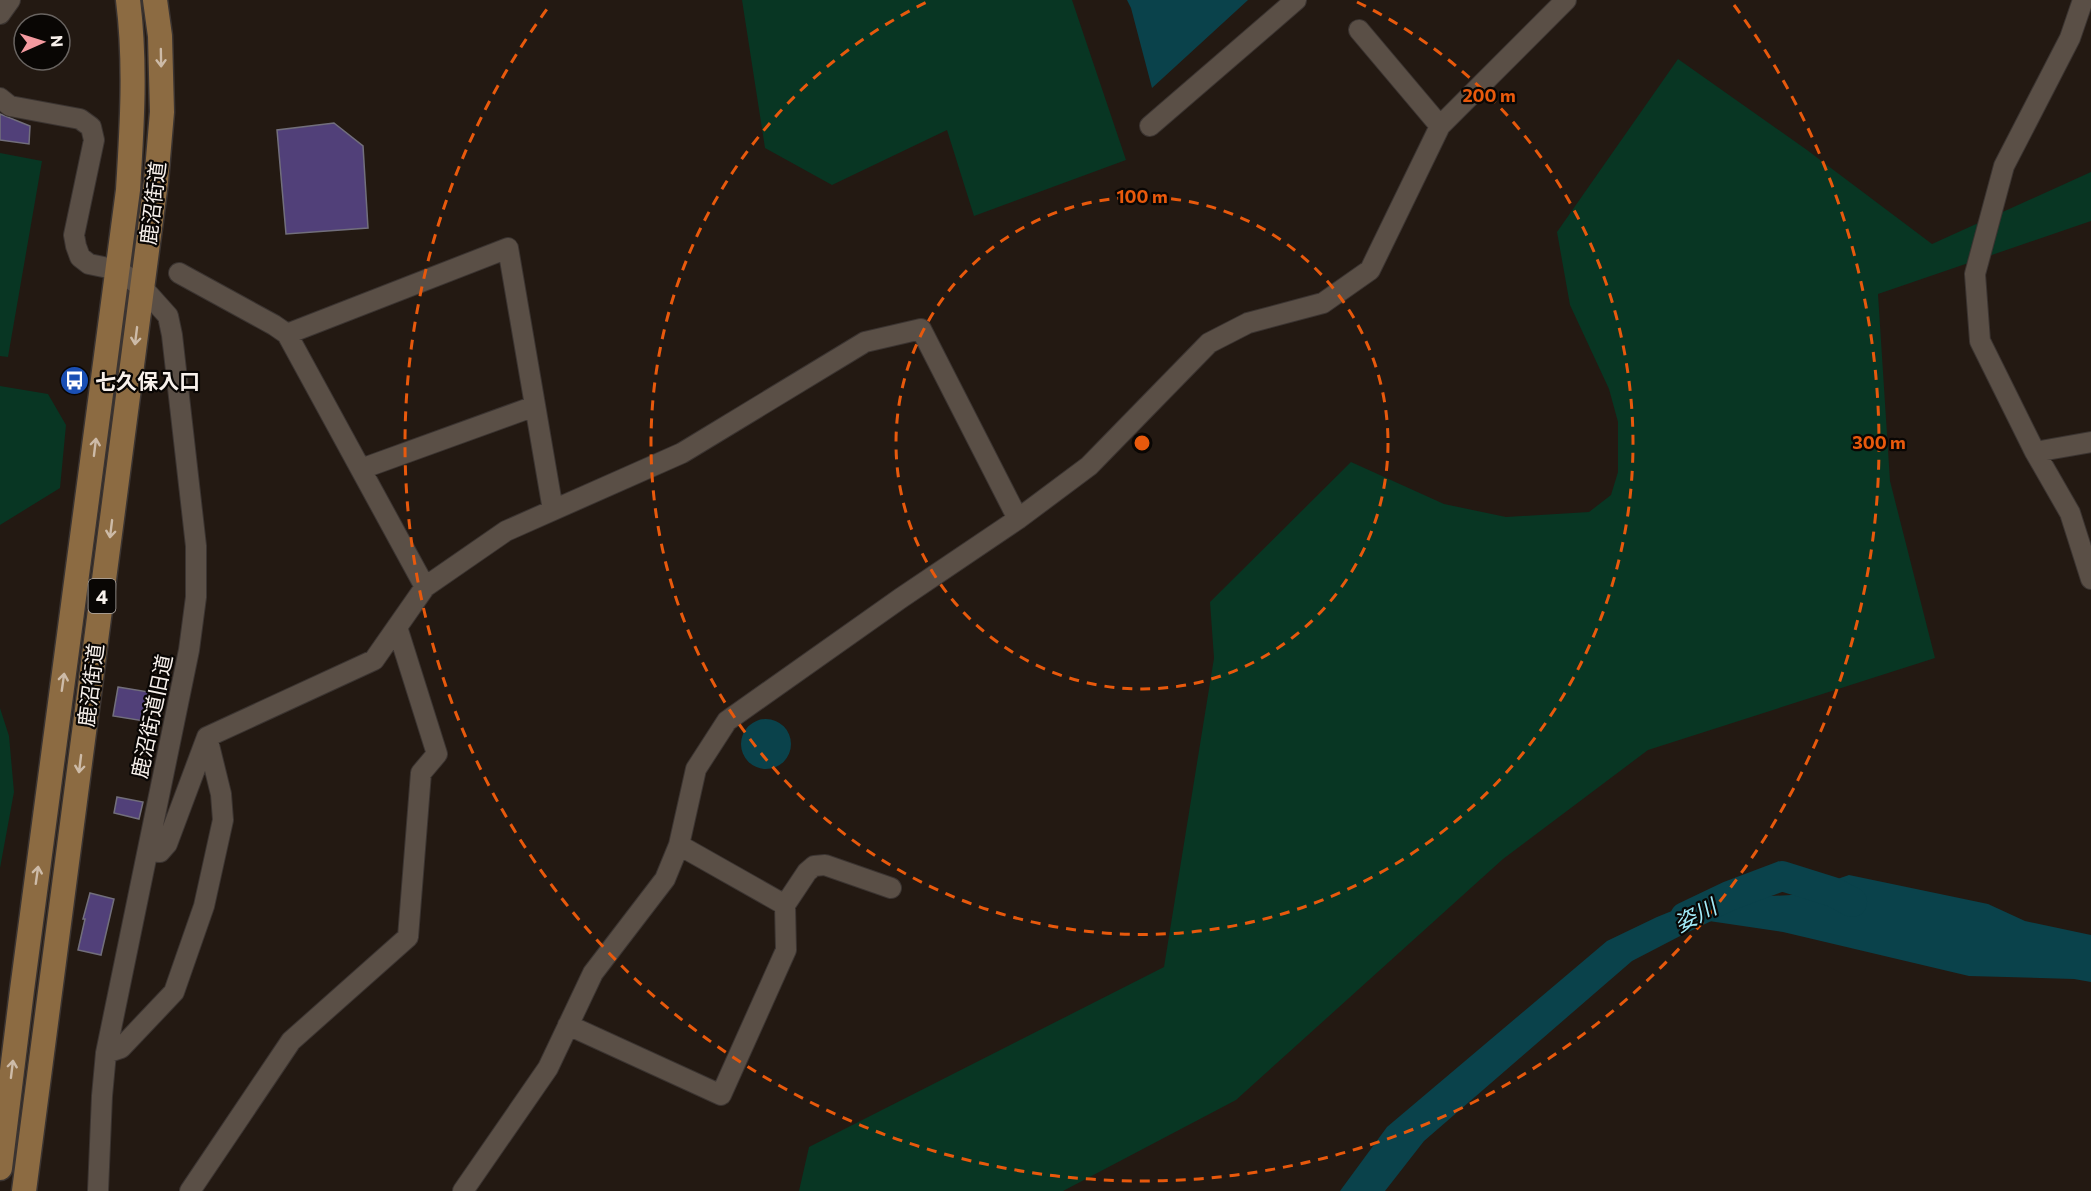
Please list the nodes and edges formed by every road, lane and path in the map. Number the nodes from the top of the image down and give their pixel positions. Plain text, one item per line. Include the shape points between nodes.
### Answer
1 (9, 0) edge
2 (128, 0) edge
3 (155, 0) edge
4 (1296, 0) edge
5 (2083, 0) edge
6 (1566, 1) edge
7 (0, 14) edge
8 (1359, 30) dead end
9 (0, 98) edge
10 (1150, 126) dead end
11 (1440, 126) junction
12 (118, 270) junction
13 (179, 273) dead end
14 (142, 287) junction
15 (287, 334) junction
16 (535, 406) junction
17 (2091, 442) edge
18 (2035, 452) junction
19 (361, 468) junction
20 (553, 510) junction
21 (1018, 519) junction
22 (2091, 579) edge
23 (425, 587) junction
24 (397, 627) junction
25 (207, 737) junction
26 (679, 845) junction
27 (148, 851) junction
28 (891, 888) dead end
29 (785, 904) junction
30 (568, 1025) junction
31 (106, 1053) junction
32 (0, 1168) edge
33 (24, 1191) edge
34 (98, 1191) edge
35 (190, 1191) edge
36 (463, 1191) edge

1 - 7 street
2 - 12 main road, 鹿沼街道 / 4 via 134,107
3 -> 14 main road, 鹿沼街道 / 4 via 162,112
4 - 10 street
5 - 18 street via 2070,38 2004,166 1975,274 1980,341
6 - 11 street
8 - 11 street
9 - 12 street via 10,106 80,119 91,127 93,150 76,246 80,257 89,264
11 - 21 street via 1370,270 1323,303 1248,323 1209,343 1089,466
12 - 14 street, 鹿沼街道旧道
32 -> 12 main road, 鹿沼街道 / 4
13 - 15 street
14 - 27 street, 鹿沼街道旧道 via 168,316 172,335 196,546 196,597 189,650
14 -> 33 main road, 鹿沼街道 / 4
15 - 16 street via 508,248
15 - 19 street
16 - 19 street
16 - 20 street
17 - 18 street
18 - 22 street via 2070,513
19 - 23 street
20 - 21 street via 682,453 865,342 921,329
20 - 23 street via 506,531
21 - 26 street via 727,721 696,769
23 - 24 street
24 - 25 street via 374,660
24 - 35 street via 436,754 421,773 408,938 291,1041
25 - 27 street via 167,844 159,852
25 - 31 street via 223,820 204,906 174,992 121,1048
26 - 29 street
26 - 30 street via 665,879 592,973
27 - 31 street, 鹿沼街道旧道
28 - 29 street via 825,865 814,866
29 - 30 street via 786,950 721,1095
30 - 36 street via 548,1068
31 - 34 street, 鹿沼街道旧道

